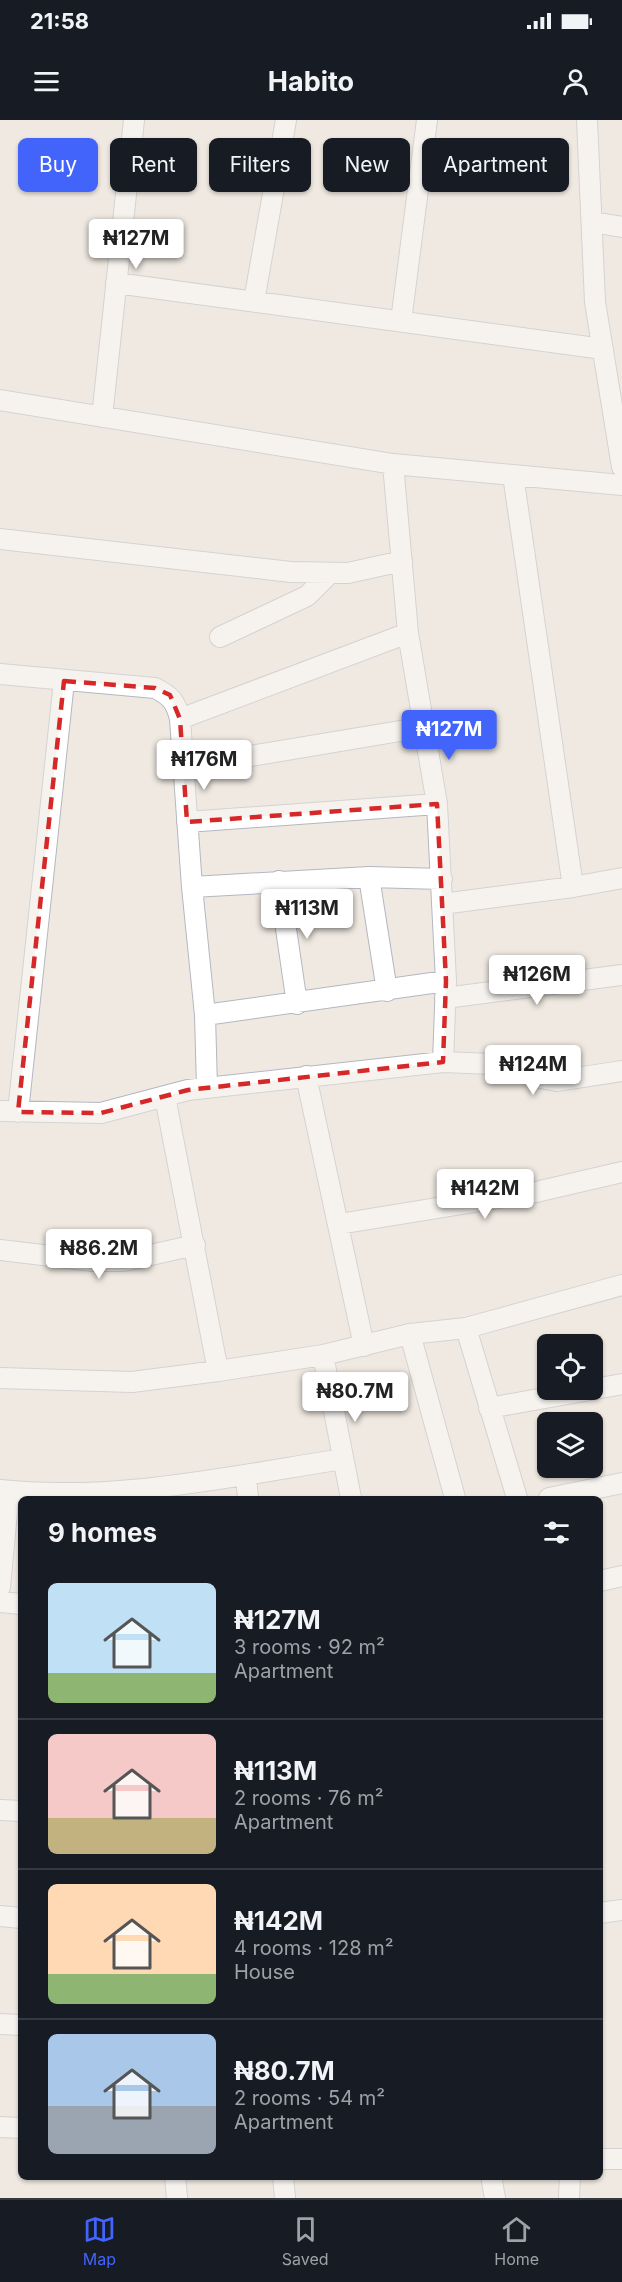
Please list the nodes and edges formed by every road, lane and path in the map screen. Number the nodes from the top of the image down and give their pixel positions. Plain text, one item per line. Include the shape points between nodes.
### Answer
1 (134, 120) edge
2 (286, 120) edge
3 (427, 120) edge
4 (587, 120) edge
5 (592, 222) junction
6 (622, 227) edge
7 (116, 282) junction
8 (254, 301) junction
9 (401, 321) junction
10 (603, 349) junction
11 (0, 400) edge
12 (102, 417) junction
13 (393, 464) junction
14 (622, 467) edge
15 (513, 475) junction
16 (622, 485) edge
17 (0, 539) edge
18 (402, 561) junction
19 (329, 574) junction
20 (408, 633) junction
21 (220, 637) dead end
22 (0, 674) edge
23 (64, 681) junction
24 (180, 719) junction
25 (424, 727) junction
26 (184, 767) junction
27 (437, 804) junction
28 (187, 822) junction
29 (369, 877) junction
30 (622, 878) edge
31 (442, 879) junction
32 (279, 881) junction
33 (192, 887) junction
34 (573, 887) junction
35 (442, 904) junction
36 (622, 975) edge
37 (445, 990) junction
38 (387, 991) junction
39 (297, 1004) junction
40 (205, 1015) junction
41 (443, 1062) junction
42 (622, 1071) edge
43 (306, 1076) junction
44 (207, 1088) junction
45 (165, 1097) junction
46 (9, 1111) edge
47 (622, 1172) edge
48 (339, 1224) junction
49 (195, 1245) junction
50 (0, 1250) edge
51 (622, 1285) edge
52 (466, 1328) junction
53 (410, 1334) junction
54 (364, 1346) junction
55 (323, 1355) junction
56 (218, 1371) junction
57 (0, 1378) edge
58 (622, 1384) edge
59 (489, 1408) junction
60 (342, 1459) junction
61 (246, 1477) junction
62 (622, 1483) edge
63 (4, 1491) edge
64 (118, 1496) edge
65 (248, 1496) edge
66 (351, 1496) edge
67 (454, 1496) edge
68 (517, 1496) edge
69 (559, 1496) edge
70 (622, 1576) edge
71 (603, 1580) edge
72 (0, 1587) edge
73 (0, 1602) edge
74 (18, 1604) edge
75 (0, 1810) edge
76 (18, 1811) edge
77 (622, 1910) edge
78 (603, 1913) edge
79 (0, 1916) edge
80 (18, 1918) edge
81 (0, 2024) edge
82 (18, 2025) edge
83 (0, 2127) edge
84 (18, 2128) edge
85 (622, 2158) edge
86 (603, 2159) edge
87 (175, 2180) edge
88 (283, 2180) edge
89 (492, 2180) edge
90 (570, 2180) edge
91 (177, 2198) edge
92 (285, 2198) edge
93 (495, 2198) edge
94 (569, 2198) edge

1 - 7 street
2 - 8 street
3 - 9 street
4 - 5 street
5 - 6 street
5 - 10 street via 595,302
7 - 8 street
7 - 12 street
8 - 9 street
9 - 10 street
10 - 14 street
11 - 12 street
12 - 13 street
13 - 15 street
13 - 18 street
15 - 16 street
15 - 34 street
17 - 19 street
18 - 19 street
18 - 20 street
19 - 21 street via 307,597
20 - 24 street
20 - 25 street
22 - 23 street
23 - 24 street via 155,688 170,695
23 - 46 street
24 - 26 street
25 - 26 street
25 - 27 street
26 - 28 street
27 - 28 street
27 - 31 street
28 - 33 street
29 - 31 street
29 - 32 street
29 - 38 street
30 - 34 street
31 - 35 street
32 - 33 street
32 - 39 street
33 - 40 street
34 - 35 street
35 - 37 street
36 - 37 street
37 - 38 street
37 - 41 street
38 - 39 street
39 - 40 street
40 - 44 street
41 - 42 street via 516,1065 535,1077 557,1081
41 - 43 street
43 - 44 street
43 - 48 street
44 - 45 street
45 - 46 street via 101,1113
45 - 49 street
47 - 48 street via 536,1192
48 - 54 street
49 - 50 street via 124,1261
49 - 56 street
51 - 52 street
52 - 53 street
52 - 59 street
53 - 54 street
53 - 67 street
54 - 55 street
55 - 56 street
55 - 60 street
56 - 57 street via 132,1382
58 - 59 street
59 - 68 street
60 - 61 street
60 - 66 street
61 - 64 street
61 - 65 street
62 - 69 street
63 - 64 street
63 - 72 street
70 - 71 street
73 - 74 street
75 - 76 street
77 - 78 street
79 - 80 street
81 - 82 street
83 - 84 street
85 - 86 street
87 - 91 street
88 - 92 street
89 - 93 street
90 - 94 street

